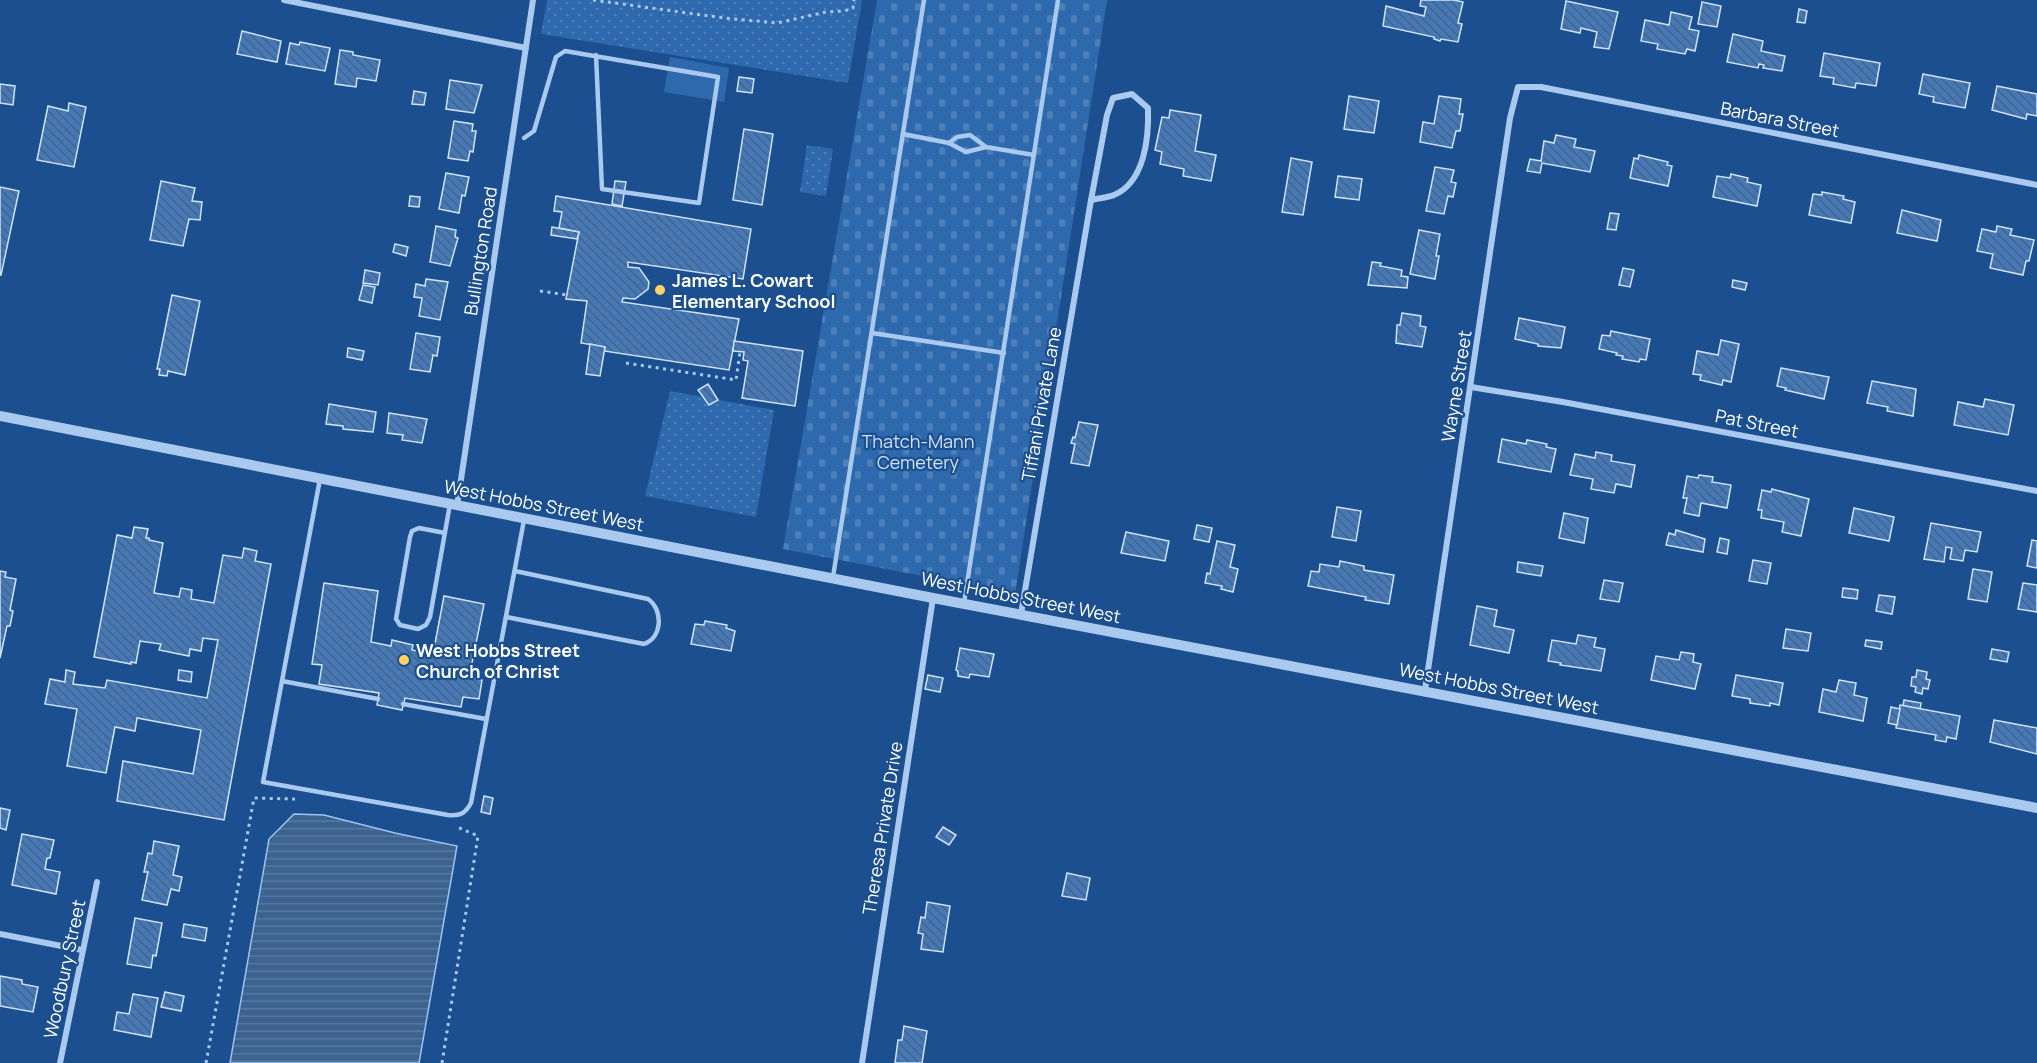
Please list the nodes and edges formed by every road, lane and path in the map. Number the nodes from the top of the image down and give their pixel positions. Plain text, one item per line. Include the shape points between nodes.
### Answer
1 (284, 0) edge
2 (533, 0) edge
3 (593, 0) edge
4 (854, 0) edge
5 (924, 0) edge
6 (1058, 0) edge
7 (526, 48) junction
8 (596, 55) junction
9 (1518, 87) joint
10 (903, 134) junction
11 (524, 138) dead end
12 (949, 142) junction
13 (986, 147) junction
14 (1034, 155) junction
15 (2037, 185) edge
16 (1091, 200) junction
17 (540, 291) dead end
18 (567, 295) dead end
19 (872, 333) junction
20 (740, 352) dead end
21 (1004, 353) junction
22 (626, 363) dead end
23 (1471, 387) junction
24 (0, 416) edge
25 (320, 479) junction
26 (2037, 491) edge
27 (454, 505) junction
28 (525, 518) junction
29 (445, 533) junction
30 (515, 571) junction
31 (833, 577) junction
32 (933, 598) junction
33 (964, 603) junction
34 (1021, 614) junction
35 (506, 617) junction
36 (282, 681) junction
37 (1425, 690) junction
38 (378, 699) dead end
39 (403, 704) dead end
40 (486, 719) junction
41 (296, 799) dead end
42 (2037, 808) edge
43 (454, 825) dead end
44 (97, 882) dead end
45 (0, 934) edge
46 (82, 950) junction
47 (60, 1063) edge
48 (206, 1063) edge
49 (442, 1063) edge
50 (862, 1063) edge

1 - 7 street
2 - 7 street, Bullington Road
3 - 4 path via 777,23 844,12 853,8
5 - 10 lane
6 - 14 lane
7 - 27 street, Bullington Road
8 - 8 lane via 718,76 699,203 602,189
8 - 11 lane via 565,51 556,57 534,131
9 - 15 street, Barbara Street via 1540,87
9 - 23 street, Wayne Street via 1510,118
10 - 12 lane
10 - 19 lane
12 - 13 lane via 966,152
12 - 13 lane via 970,135
13 - 14 lane
14 - 21 lane
16 - 16 street, Tiffani Private Lane via 1115,195 1131,183 1140,166 1149,129 1148,108 1132,94 1113,99
16 - 34 street, Tiffani Private Lane
17 - 18 path
19 - 21 lane
19 - 31 lane
20 - 22 path via 736,380
21 - 33 lane
23 - 26 street, Pat Street
23 - 37 street, Wayne Street
24 - 25 street, West Hobbs Street West
25 - 27 street, West Hobbs Street West
25 - 36 lane
27 - 28 street, West Hobbs Street West
27 - 29 lane
28 - 30 lane
28 - 31 street, West Hobbs Street West
29 - 29 lane via 430,617 418,629 400,625 396,619 412,531 419,528
30 - 35 lane
30 - 35 lane via 648,599 658,612 658,627 651,641 644,644
31 - 32 street, West Hobbs Street West
32 - 33 street, West Hobbs Street West
32 - 50 street, Theresa Private Drive
33 - 34 street, West Hobbs Street West
34 - 37 street, West Hobbs Street West
35 - 40 lane
36 - 38 lane
36 - 40 lane via 263,782 459,816 471,803
37 - 42 street, West Hobbs Street West
39 - 40 lane
41 - 48 path via 254,798
43 - 49 path via 478,836
44 - 46 street, Woodbury Street
45 - 46 street
46 - 47 street, Woodbury Street

